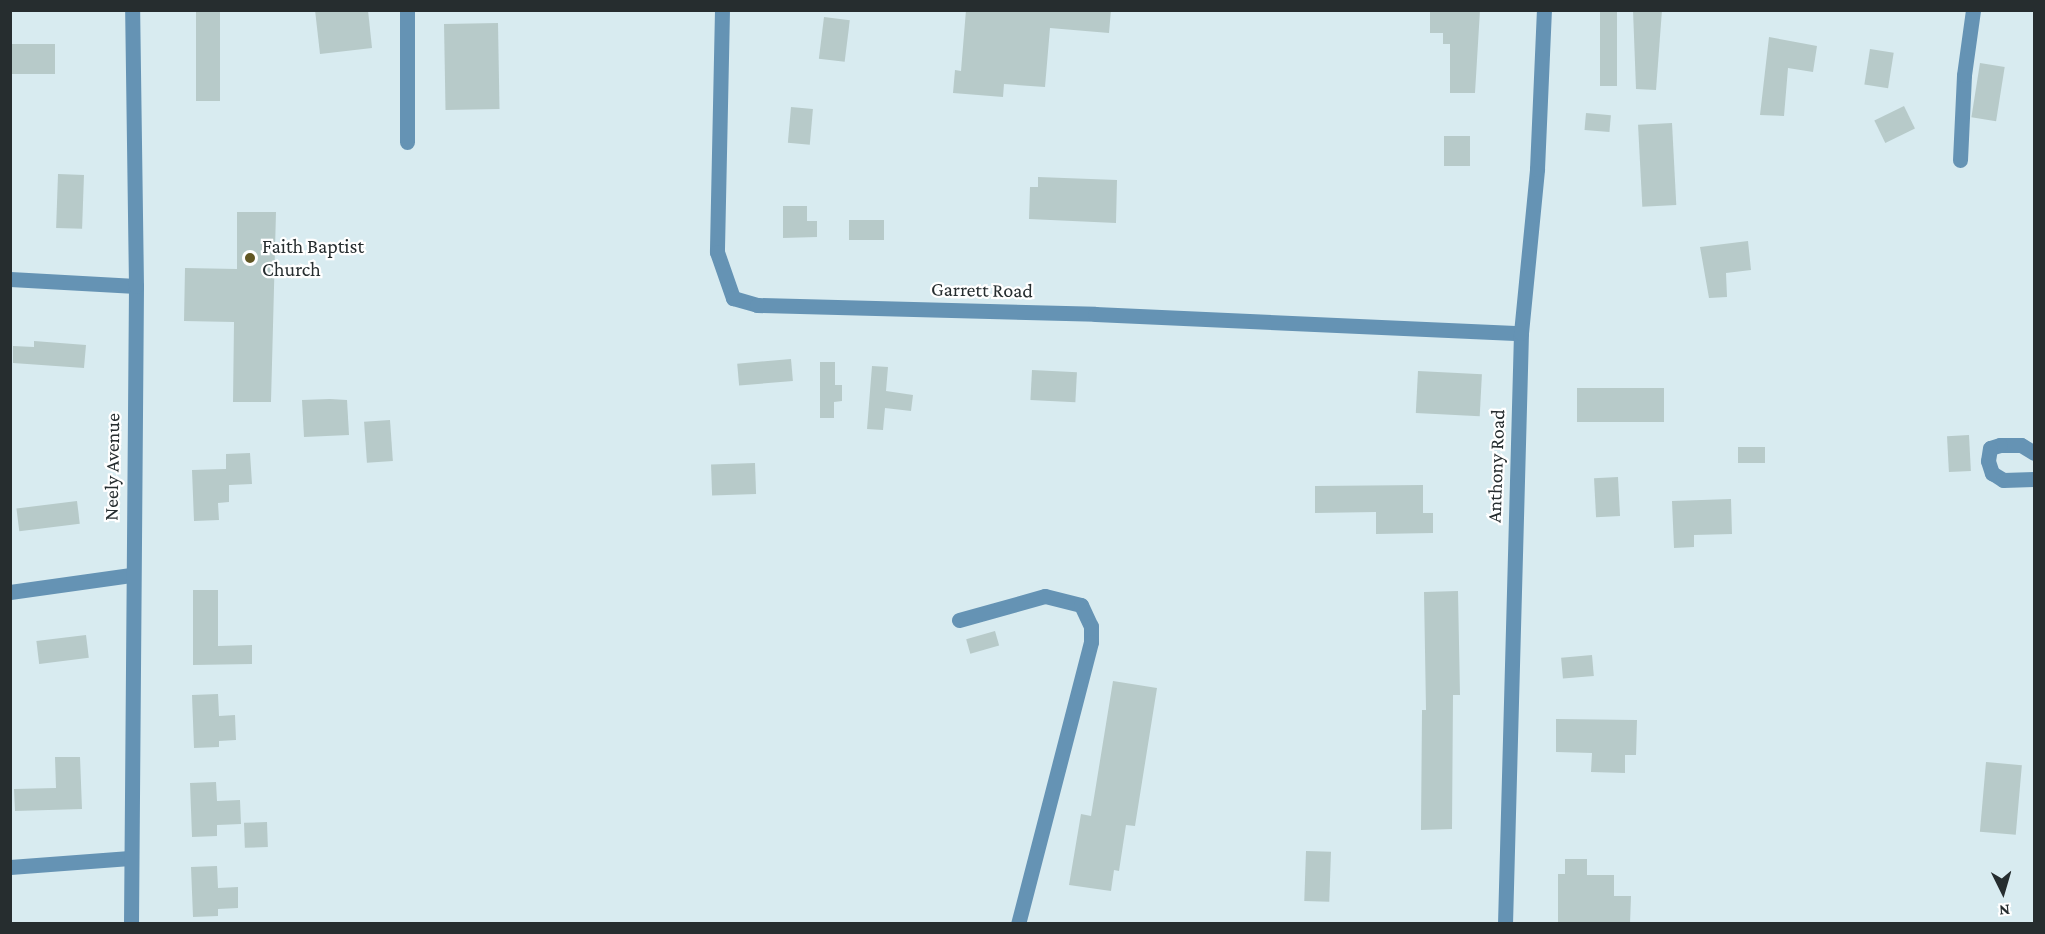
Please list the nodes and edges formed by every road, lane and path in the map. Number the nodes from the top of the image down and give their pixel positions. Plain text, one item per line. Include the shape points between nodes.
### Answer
1 (132, 10) edge
2 (407, 10) edge
3 (722, 10) edge
4 (1544, 10) edge
5 (1973, 10) edge
6 (407, 142) dead end
7 (1960, 160) dead end
8 (10, 279) edge
9 (136, 286) junction
10 (1521, 333) junction
11 (2034, 453) edge
12 (2034, 479) edge
13 (131, 575) junction
14 (10, 592) edge
15 (959, 620) dead end
16 (130, 858) junction
17 (10, 867) edge
18 (131, 924) edge
19 (1018, 924) edge
20 (1505, 924) edge

1 - 9 street, Neely Avenue
2 - 6 street
3 - 10 street, Garrett Road via 717,252 733,297 757,305 1095,314
4 - 10 street, Anthony Road via 1537,169
5 - 7 street via 1964,75
8 - 9 street
9 - 13 street, Neely Avenue
10 - 20 street, Anthony Road
11 - 12 street via 2021,445 2000,445 1990,448 1988,461 1992,473 2003,480
13 - 14 street
13 - 16 street, Neely Avenue
15 - 19 street via 1045,596 1081,605 1091,626 1091,642
16 - 17 street
16 - 18 street, Neely Avenue

